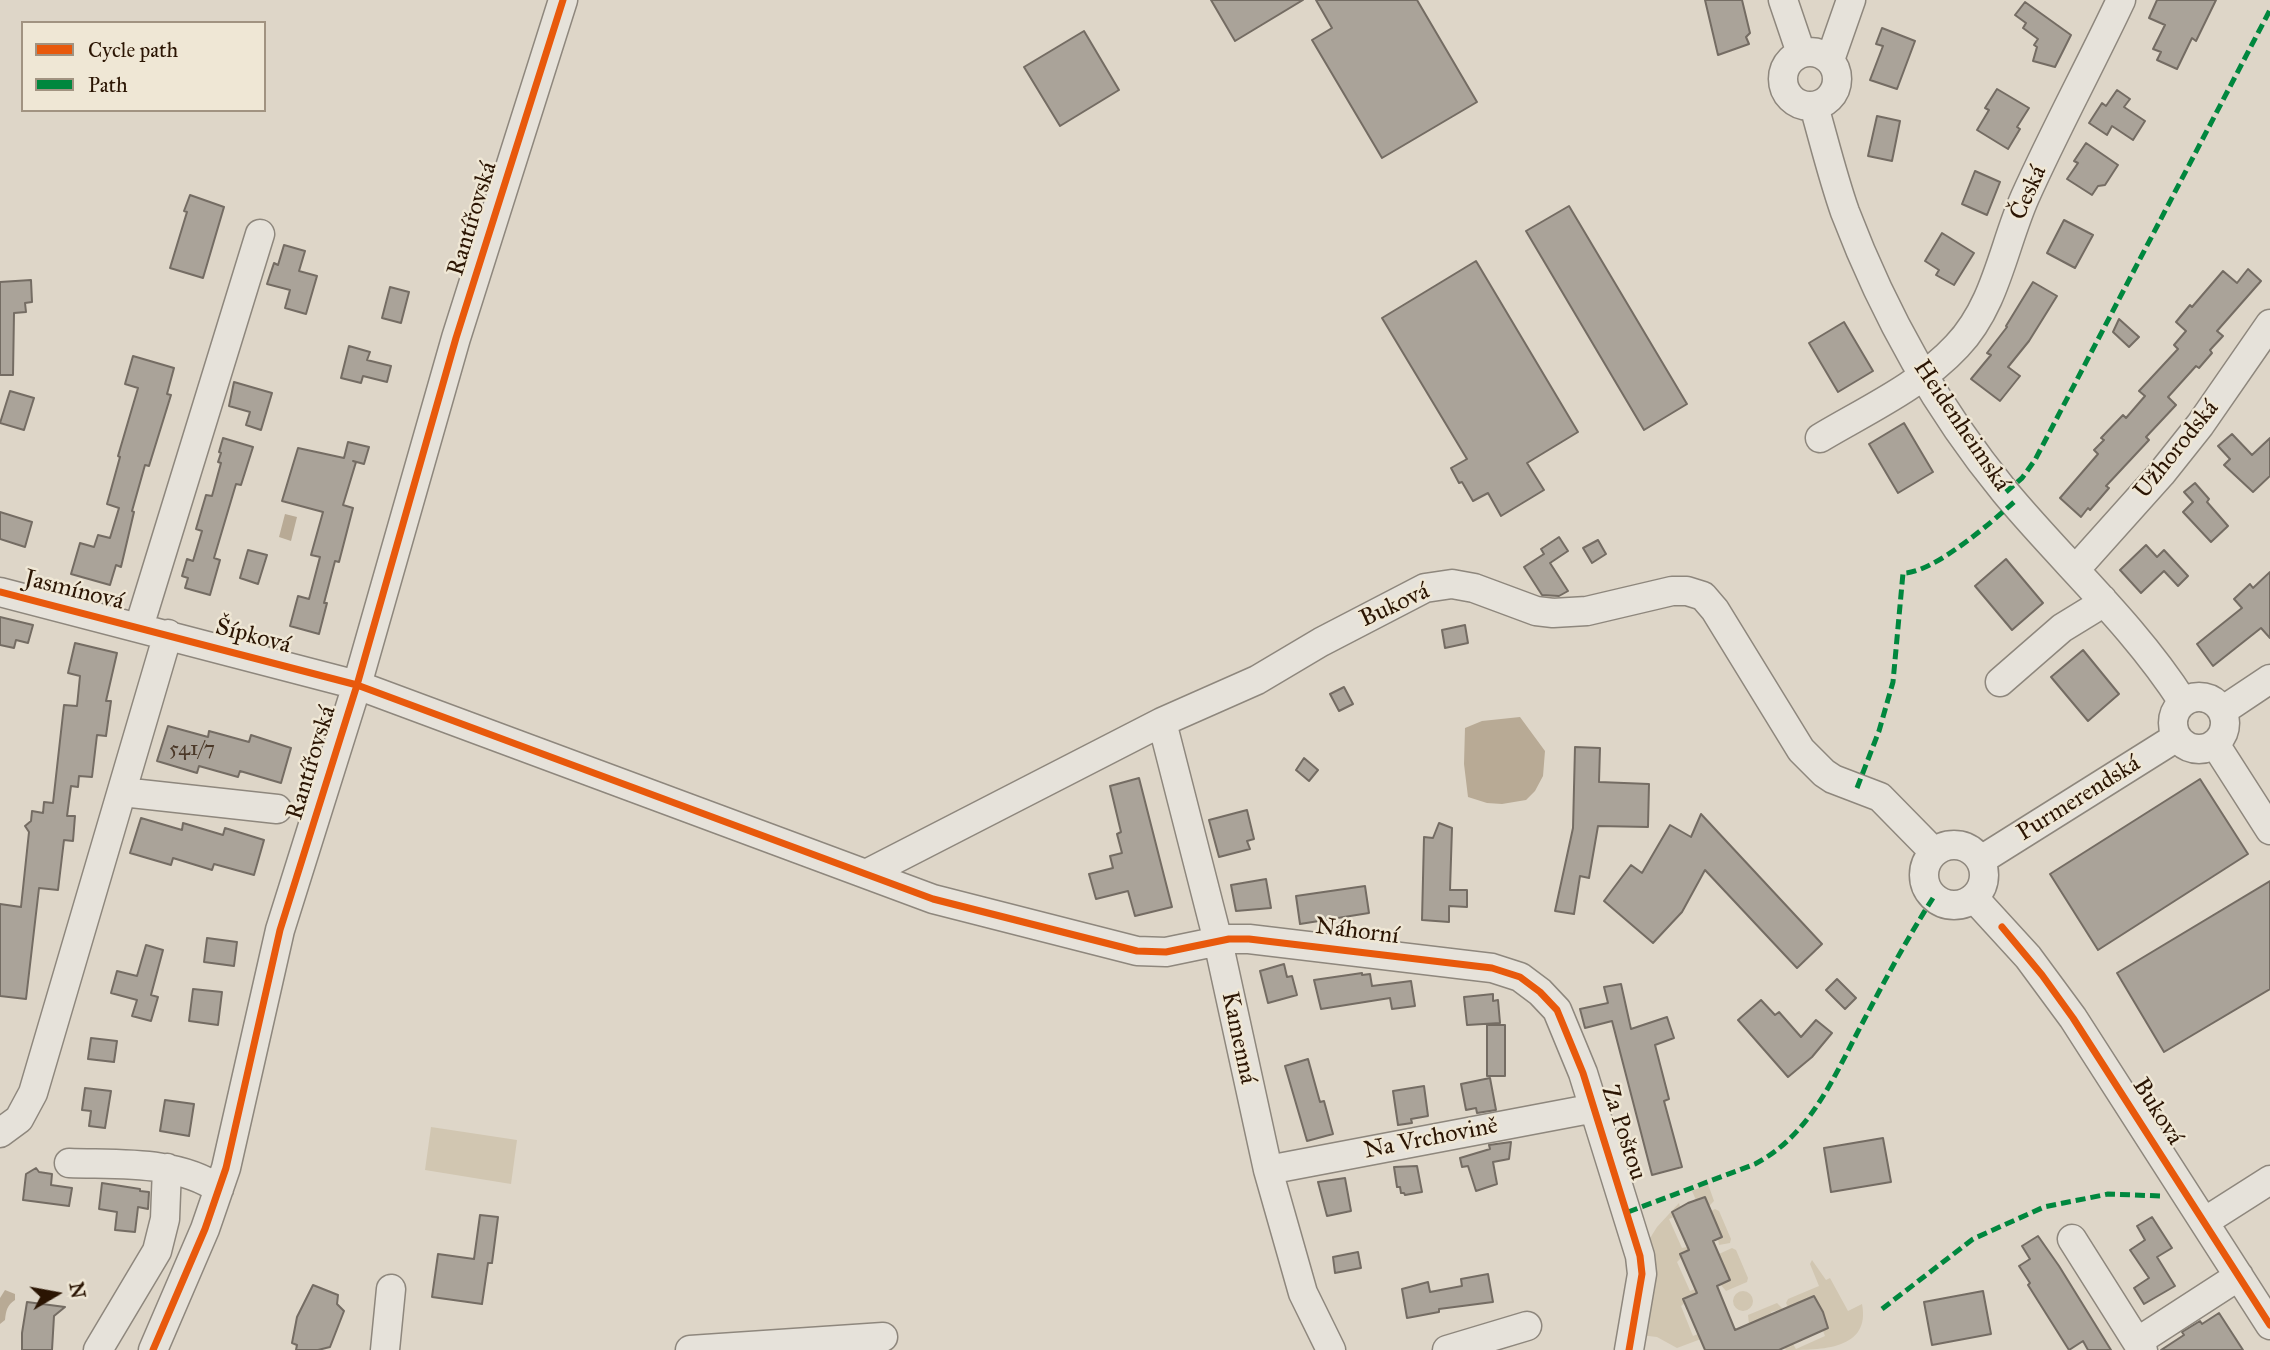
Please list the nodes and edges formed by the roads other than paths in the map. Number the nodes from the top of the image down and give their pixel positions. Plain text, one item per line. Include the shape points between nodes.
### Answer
1 (563, 0) edge
2 (1783, 0) edge
3 (1851, 0) edge
4 (2121, 0) edge
5 (1801, 53) junction
6 (1830, 60) junction
7 (1814, 106) junction
8 (260, 234) dead end
9 (2270, 324) edge
10 (1924, 374) junction
11 (1820, 438) dead end
12 (2075, 570) junction
13 (0, 592) edge
14 (2102, 599) junction
15 (139, 627) junction
16 (168, 634) junction
17 (2270, 680) edge
18 (2000, 681) dead end
19 (357, 685) junction
20 (2183, 702) junction
21 (2222, 711) junction
22 (1162, 722) junction
23 (2177, 737) junction
24 (2215, 744) junction
25 (122, 792) junction
26 (277, 809) dead end
27 (2270, 830) edge
28 (1934, 852) junction
29 (1981, 860) junction
30 (868, 873) junction
31 (1974, 898) junction
32 (1218, 942) junction
33 (1492, 968) joint
34 (1595, 1108) junction
35 (0, 1133) edge
36 (69, 1163) dead end
37 (167, 1168) junction
38 (1268, 1170) junction
39 (2270, 1180) edge
40 (219, 1189) junction
41 (2204, 1222) junction
42 (2072, 1239) dead end
43 (2239, 1276) junction
44 (391, 1289) dead end
45 (2270, 1325) edge
46 (1527, 1326) dead end
47 (884, 1337) dead end
48 (2140, 1346) edge
49 (98, 1350) edge
50 (153, 1350) edge
51 (385, 1350) edge
52 (690, 1350) edge
53 (1331, 1350) edge
54 (1447, 1350) edge
55 (1629, 1350) edge

1 - 19 street, Rantířovská via 456,338
2 - 5 street
3 - 6 street
4 - 10 street, Česká via 2025,198 1976,323 1956,348
5 - 6 street via 1816,52
5 - 7 street via 1787,64 1785,89 1796,102
6 - 7 street via 1836,84 1829,99
7 - 10 street, Heidenheimská via 1852,229 1888,310
8 - 15 street
9 - 12 street, Užhorodská via 2200,425
10 - 11 street, Česká
10 - 12 street, Heidenheimská via 1991,473
12 - 14 street, Heidenheimská
13 - 15 street, Jasmínová
14 - 18 street
14 - 20 street, Heidenheimská
15 - 16 street, Šípková
16 - 19 street, Šípková
16 - 25 street
17 - 21 street
19 - 30 street, Šípková
19 - 40 street, Rantířovská via 280,930
20 - 21 street via 2204,697
20 - 23 street via 2173,716
21 - 24 street via 2224,729
22 - 28 street, Buková via 1256,680 1425,588 1452,584 1474,588 1553,613 1587,611 1687,591 1703,596 1715,610 1786,729 1810,759 1833,779 1880,797
22 - 30 street, Buková
22 - 32 street, Kamenná
23 - 24 street via 2192,748
23 - 29 street, Purmerendská
24 - 27 street
25 - 26 street
25 - 35 street via 33,1093 19,1119
28 - 29 street via 1960,845
28 - 31 street via 1924,880 1933,898 1958,906
29 - 31 street via 1985,876
30 - 32 street, Náhorní via 933,899 1137,951 1166,952
31 - 41 street, Buková via 2062,1002
32 - 33 street, Náhorní via 1249,939
32 - 38 street, Kamenná
33 - 34 street, Za Poštou via 1520,977 1557,1010
34 - 38 street, Na Vrchovině
34 - 55 street, Za Poštou via 1640,1256 1642,1274
36 - 37 street
37 - 40 street
37 - 49 street via 165,1219 158,1251
38 - 53 street, Kamenná via 1303,1293
39 - 41 street
40 - 50 street, Rantířovská
41 - 43 street, Buková
42 - 48 street
43 - 45 street, Buková
43 - 48 street
44 - 51 street
46 - 54 street
47 - 52 street

